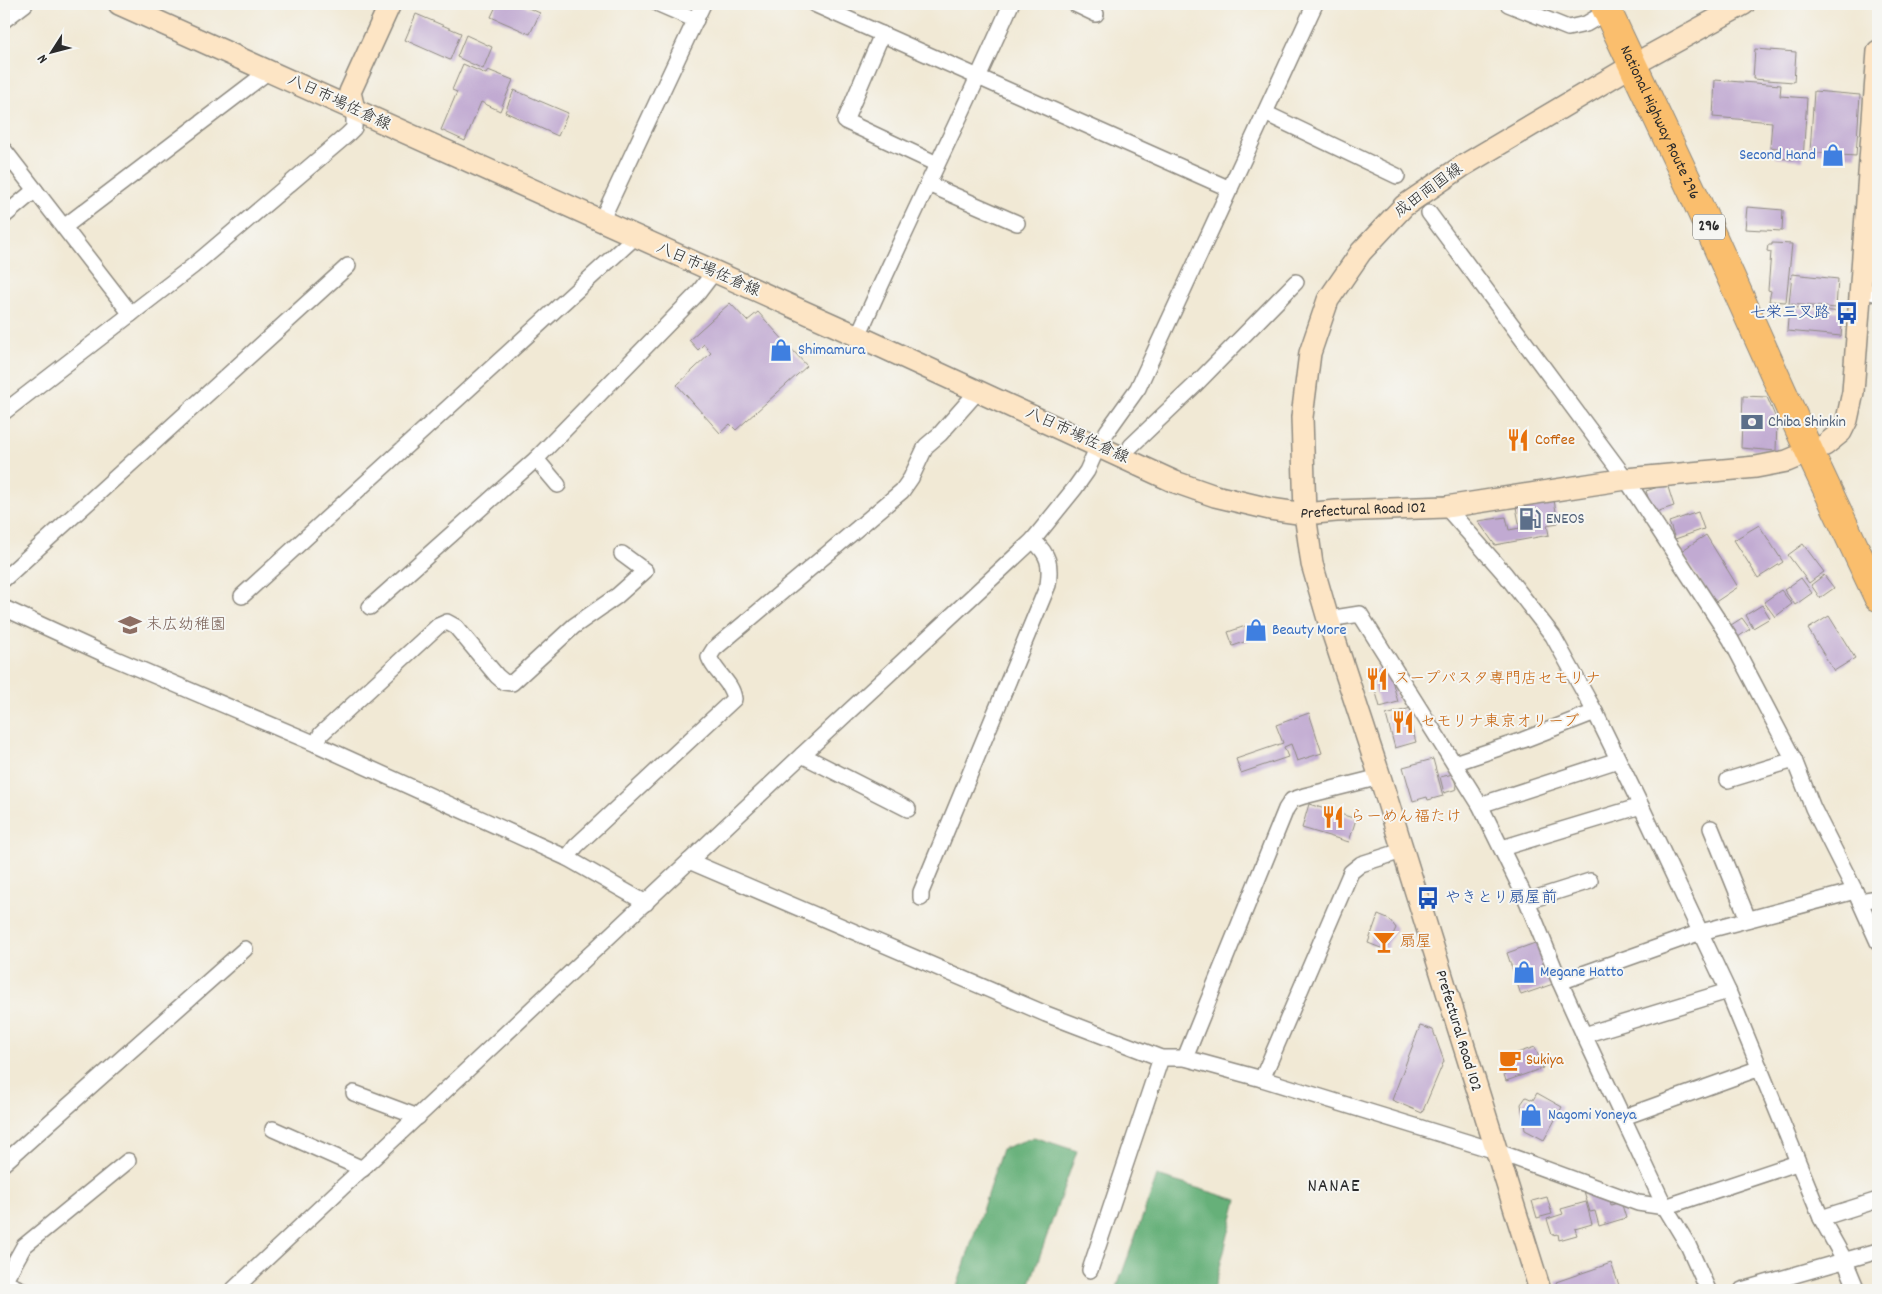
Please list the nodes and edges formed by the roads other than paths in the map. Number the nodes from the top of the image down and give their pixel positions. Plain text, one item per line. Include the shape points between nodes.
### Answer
1 (25, 4) edge
2 (119, 4) edge
3 (390, 4) edge
4 (659, 4) edge
5 (704, 4) edge
6 (814, 4) edge
7 (1011, 4) edge
8 (1076, 4) edge
9 (1315, 4) edge
10 (1508, 4) edge
11 (1744, 4) edge
12 (1606, 7) edge
13 (1096, 14) dead end
14 (4, 20) edge
15 (696, 20) junction
16 (882, 34) junction
17 (1878, 51) edge
18 (1633, 65) junction
19 (270, 70) junction
20 (979, 77) junction
21 (354, 109) junction
22 (1265, 113) junction
23 (4, 150) edge
24 (937, 164) junction
25 (1397, 176) dead end
26 (928, 184) junction
27 (1230, 189) junction
28 (35, 190) junction
29 (1429, 213) dead end
30 (4, 216) edge
31 (601, 221) junction
32 (1017, 223) dead end
33 (64, 227) junction
34 (636, 236) junction
35 (348, 266) dead end
36 (714, 272) junction
37 (1296, 282) dead end
38 (1869, 292) edge
39 (131, 314) junction
40 (858, 336) junction
41 (978, 391) junction
42 (4, 412) edge
43 (1098, 446) junction
44 (1131, 446) dead end
45 (1810, 453) junction
46 (536, 459) junction
47 (1626, 479) junction
48 (558, 485) dead end
49 (1446, 507) junction
50 (1305, 514) junction
51 (1033, 540) junction
52 (622, 554) dead end
53 (4, 579) edge
54 (242, 596) dead end
55 (1878, 596) edge
56 (370, 607) dead end
57 (4, 608) edge
58 (1328, 619) junction
59 (1594, 712) junction
60 (316, 744) junction
61 (802, 755) junction
62 (1618, 760) junction
63 (1794, 760) junction
64 (1454, 763) junction
65 (1380, 777) junction
66 (1728, 780) dead end
67 (1480, 805) junction
68 (1641, 806) junction
69 (908, 809) dead end
70 (1710, 828) dead end
71 (1502, 848) junction
72 (1402, 852) junction
73 (567, 858) junction
74 (689, 861) junction
75 (1590, 881) dead end
76 (1858, 896) junction
77 (921, 898) dead end
78 (1878, 898) edge
79 (1527, 901) junction
80 (646, 903) junction
81 (1748, 920) junction
82 (1701, 932) junction
83 (1878, 942) edge
84 (245, 949) dead end
85 (1560, 982) junction
86 (1728, 991) junction
87 (1584, 1035) junction
88 (1161, 1058) junction
89 (1185, 1058) junction
90 (1760, 1068) junction
91 (1262, 1079) junction
92 (354, 1093) dead end
93 (418, 1117) junction
94 (1624, 1117) junction
95 (273, 1129) dead end
96 (1496, 1150) junction
97 (128, 1161) dead end
98 (4, 1163) edge
99 (1797, 1163) junction
100 (363, 1169) junction
101 (1878, 1200) edge
102 (1665, 1207) junction
103 (1821, 1218) junction
104 (1878, 1251) edge
105 (1845, 1261) junction
106 (1090, 1270) dead end
107 (4, 1282) edge
108 (22, 1290) edge
109 (233, 1290) edge
110 (1540, 1290) edge
111 (1708, 1290) edge
112 (1742, 1290) edge
113 (1858, 1290) edge

1 - 14 street
2 - 19 main road, 八日市場佐倉線
3 - 21 main road via 350,92
4 - 15 street
5 - 15 street
6 - 16 street
7 - 20 street
8 - 13 street
9 - 22 street
10 - 12 street via 1568,28 1586,24
11 - 18 main road, 成田両国線
12 - 18 highway, National Highway Route 296 / 296
15 - 31 street
16 - 20 street
16 - 24 street via 845,121
17 - 38 main road, Prefectural Road 102
18 - 45 highway, National Highway Route 296 / 296
18 - 50 main road, 成田両国線 via 1410,201 1361,252 1328,300 1310,353 1302,417
19 - 21 main road, 八日市場佐倉線
19 - 33 street
20 - 24 street
20 - 27 street
21 - 31 main road, 八日市場佐倉線
21 - 39 street via 354,128 347,136
22 - 25 street
22 - 27 street
23 - 28 street
24 - 26 street
26 - 32 street
26 - 40 street
27 - 43 street via 1138,388
28 - 30 street
28 - 33 street
29 - 47 street
31 - 34 main road, 八日市場佐倉線
33 - 39 street
34 - 36 main road, 八日市場佐倉線
34 - 54 street
35 - 53 street
36 - 40 main road, 八日市場佐倉線
36 - 46 street
37 - 44 street
38 - 45 main road, Prefectural Road 102 via 1847,420 1841,432
39 - 42 street
40 - 41 main road, 八日市場佐倉線
41 - 43 main road, 八日市場佐倉線
41 - 73 street via 926,446 902,491 714,649 709,657 713,667 733,689 734,699
43 - 50 main road, 八日市場佐倉線 via 1175,482 1215,496
43 - 51 street via 1083,476
45 - 47 main road, Prefectural Road 102 via 1756,467
45 - 55 highway, National Highway Route 296 / 296
46 - 48 street
46 - 56 street
47 - 49 main road, Prefectural Road 102
47 - 63 street via 1731,640
49 - 50 main road, Prefectural Road 102
49 - 59 street via 1505,574 1553,636
50 - 58 main road, Prefectural Road 102 via 1312,564
51 - 61 street
51 - 77 street via 1044,550 1049,561 1048,585
52 - 60 street via 645,571 617,596 574,626 512,683 496,676 456,627 447,622 438,626 321,734
57 - 60 street via 110,657
58 - 64 street via 1360,614
58 - 65 main road, Prefectural Road 102
59 - 62 street
59 - 64 street
60 - 73 street
61 - 69 street
61 - 74 street
62 - 67 street
62 - 68 street
63 - 66 street
63 - 76 street via 1813,808
64 - 67 street
65 - 72 main road, Prefectural Road 102
65 - 89 street via 1292,800
67 - 71 street
68 - 71 street
68 - 82 street
70 - 81 street
71 - 79 street
72 - 91 street via 1361,864 1351,872
72 - 96 main road, Prefectural Road 102
73 - 80 street
74 - 80 street
74 - 88 street via 1046,1014
75 - 79 street
76 - 78 street
76 - 81 street
76 - 83 street
79 - 85 street
80 - 93 street
81 - 82 street
82 - 85 street
82 - 86 street
84 - 98 street
85 - 87 street
86 - 87 street
86 - 90 street
87 - 94 street
88 - 89 street
88 - 106 street
89 - 91 street
90 - 94 street
90 - 99 street
91 - 96 street
92 - 93 street
93 - 100 street
94 - 102 street
95 - 100 street
96 - 102 street via 1638,1203
96 - 110 main road, Prefectural Road 102
97 - 107 street via 24,1246
99 - 102 street
99 - 103 street
100 - 109 street
101 - 103 street
102 - 111 street via 1688,1245
103 - 105 street
104 - 105 street
105 - 112 street
105 - 113 street
107 - 108 street

